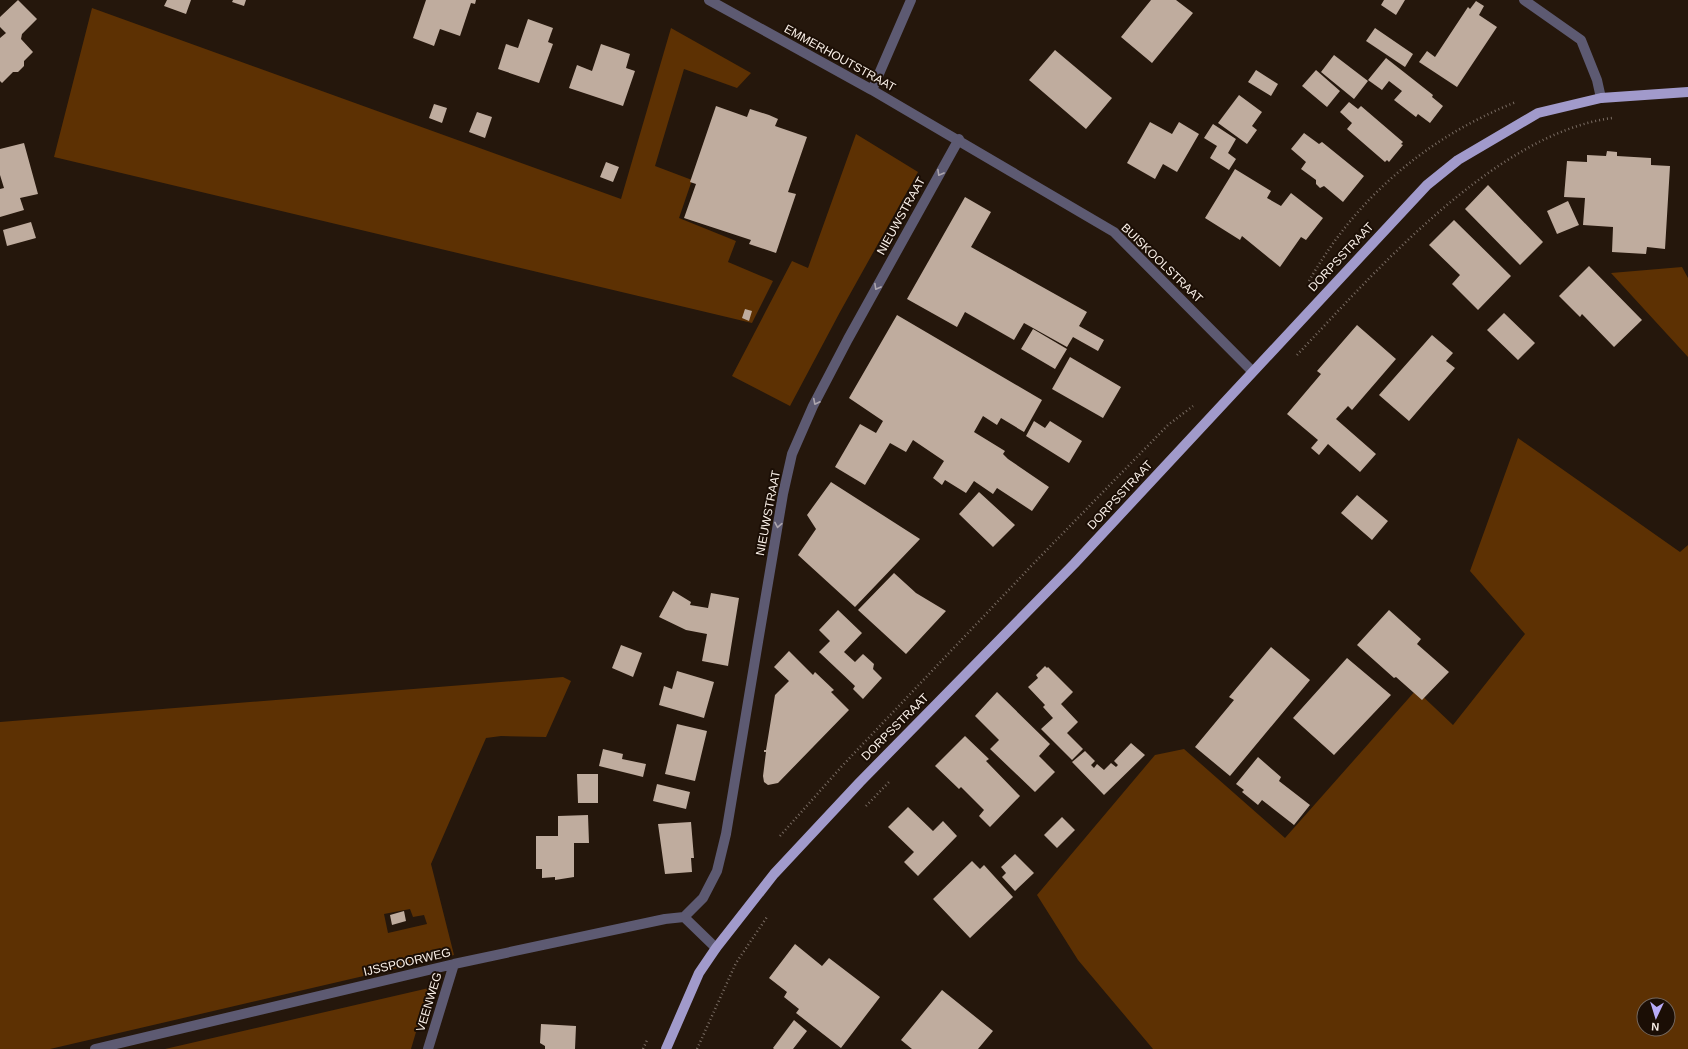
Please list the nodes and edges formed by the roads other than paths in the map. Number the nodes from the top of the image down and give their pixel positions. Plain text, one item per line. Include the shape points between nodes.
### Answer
1 (709, 0) edge
2 (912, 0) edge
3 (1524, 0) edge
4 (872, 90) junction
5 (1688, 92) edge
6 (1601, 98) junction
7 (958, 139) junction
8 (1252, 371) junction
9 (684, 917) junction
10 (716, 948) junction
11 (454, 964) junction
12 (95, 1049) edge
13 (428, 1049) edge
14 (666, 1049) edge

1 - 4 street, EMMERHOUTSTRAAT
2 - 4 street
3 - 6 street via 1580,40 1597,80
4 - 7 street, EMMERHOUTSTRAAT
5 - 6 main road, DORPSSTRAAT
6 - 8 main road, DORPSSTRAAT via 1538,113 1458,160 1427,185
7 - 8 street, BUISKOOLSTRAAT via 1114,232
7 -> 9 street, NIEUWSTRAAT via 848,339 792,454 742,730 726,834 717,871 703,898
8 - 10 main road, DORPSSTRAAT via 1074,564 833,810 774,874
9 - 10 street
9 - 11 street, IJSSPOORWEG
10 - 14 main road, DORPSSTRAAT via 699,973
11 - 12 street, IJSSPOORWEG
11 - 13 street, VEENWEG

